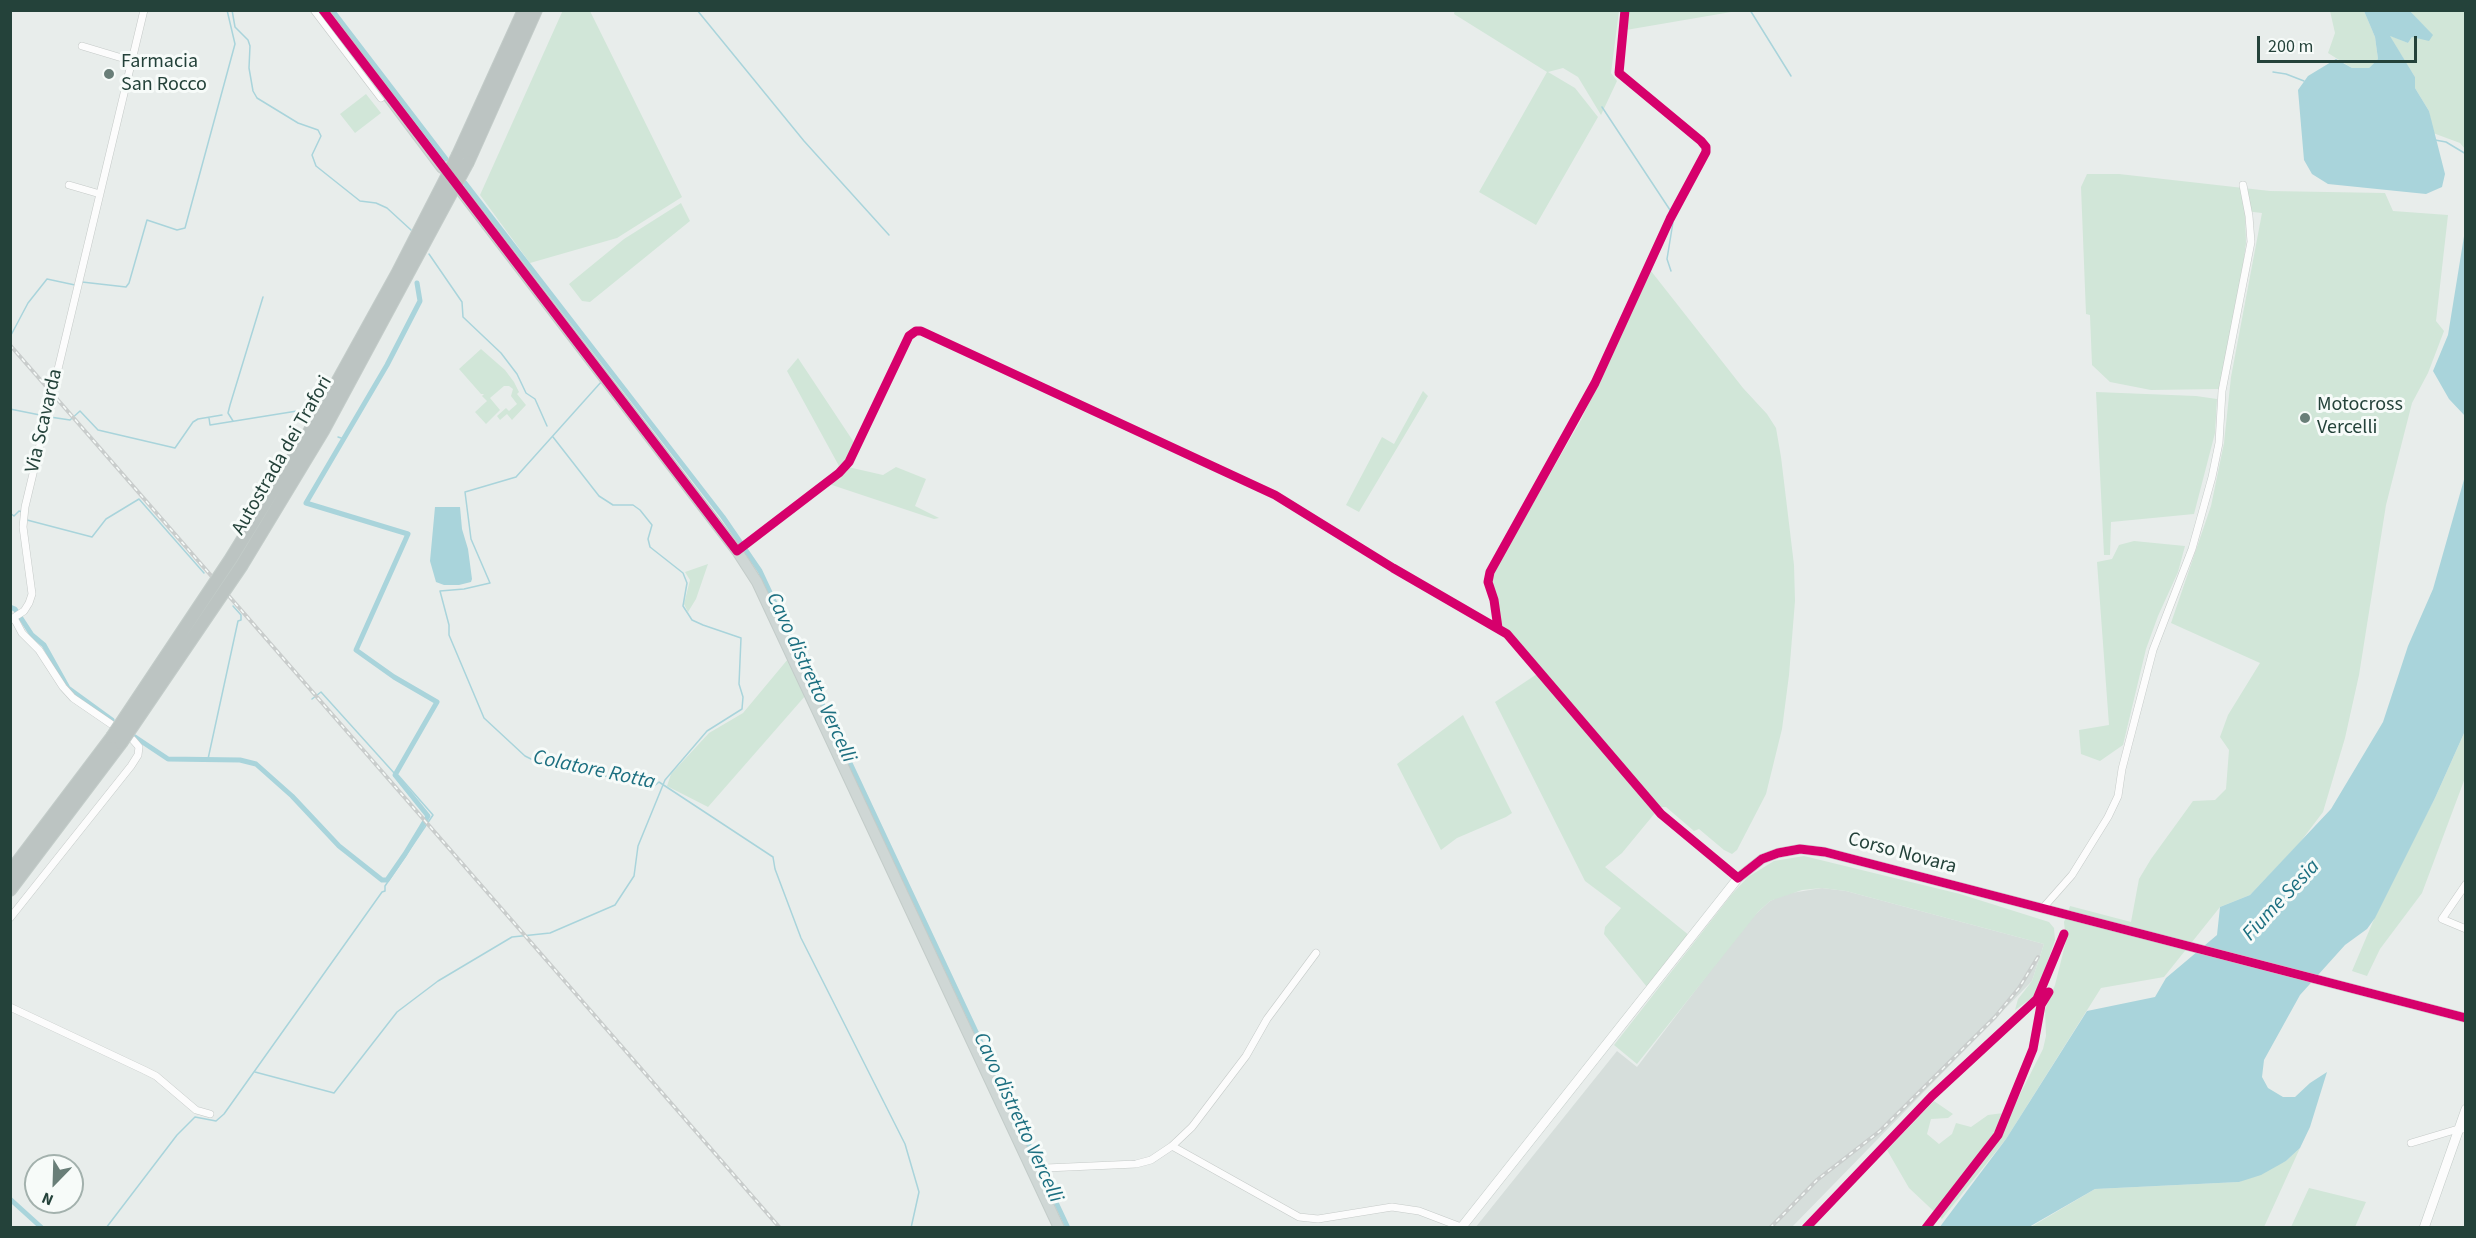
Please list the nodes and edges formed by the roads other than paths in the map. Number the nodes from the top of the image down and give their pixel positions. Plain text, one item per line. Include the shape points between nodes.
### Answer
1 (144, 10) edge
2 (314, 10) edge
3 (323, 10) edge
4 (524, 10) edge
5 (536, 10) edge
6 (82, 46) dead end
7 (132, 61) junction
8 (381, 98) dead end
9 (463, 158) junction
10 (442, 168) dead end
11 (69, 185) dead end
12 (2243, 185) dead end
13 (460, 191) dead end
14 (100, 194) junction
15 (13, 618) edge
16 (119, 736) junction
17 (10, 872) edge
18 (2466, 884) edge
19 (10, 890) edge
20 (2042, 909) junction
21 (10, 918) edge
22 (2466, 929) edge
23 (1316, 953) dead end
24 (10, 1007) edge
25 (2466, 1018) edge
26 (2466, 1109) edge
27 (210, 1114) dead end
28 (2463, 1125) edge
29 (2411, 1143) dead end
30 (1172, 1146) junction
31 (1035, 1172) junction
32 (1059, 1227) edge
33 (1461, 1227) edge
34 (2424, 1227) edge

1 - 7 street, Via Scavarda
2 - 8 street
3 - 10 main road
4 - 9 highway, Autostrada dei Trafori
5 - 9 highway, Autostrada dei Trafori
6 - 7 street
7 - 14 street, Via Scavarda
9 - 16 highway, Autostrada dei Trafori, bridge via 314,424
11 - 14 street
12 - 20 street via 2251,242 2222,391 2219,443 2192,549 2153,650 2118,796 2072,875
13 - 31 main road via 748,566
14 - 15 street, Via Scavarda via 24,512 32,594 24,611
15 - 16 street via 63,687
16 - 17 highway, Autostrada dei Trafori
16 - 19 highway, Autostrada dei Trafori
16 - 21 street via 139,747 132,766
18 - 22 street via 2442,919
20 - 25 main road, Corso Novara
20 - 33 main road, Corso Novara via 1825,852 1800,849 1762,859 1738,878
23 - 30 street via 1267,1019 1246,1056 1192,1127
24 - 27 street via 156,1076 196,1110
26 - 28 main road
28 - 29 street
28 - 34 main road
30 - 31 street via 1151,1160 1136,1164 1047,1168
30 - 33 street via 1299,1217 1318,1219 1392,1207 1419,1211
31 - 32 main road

